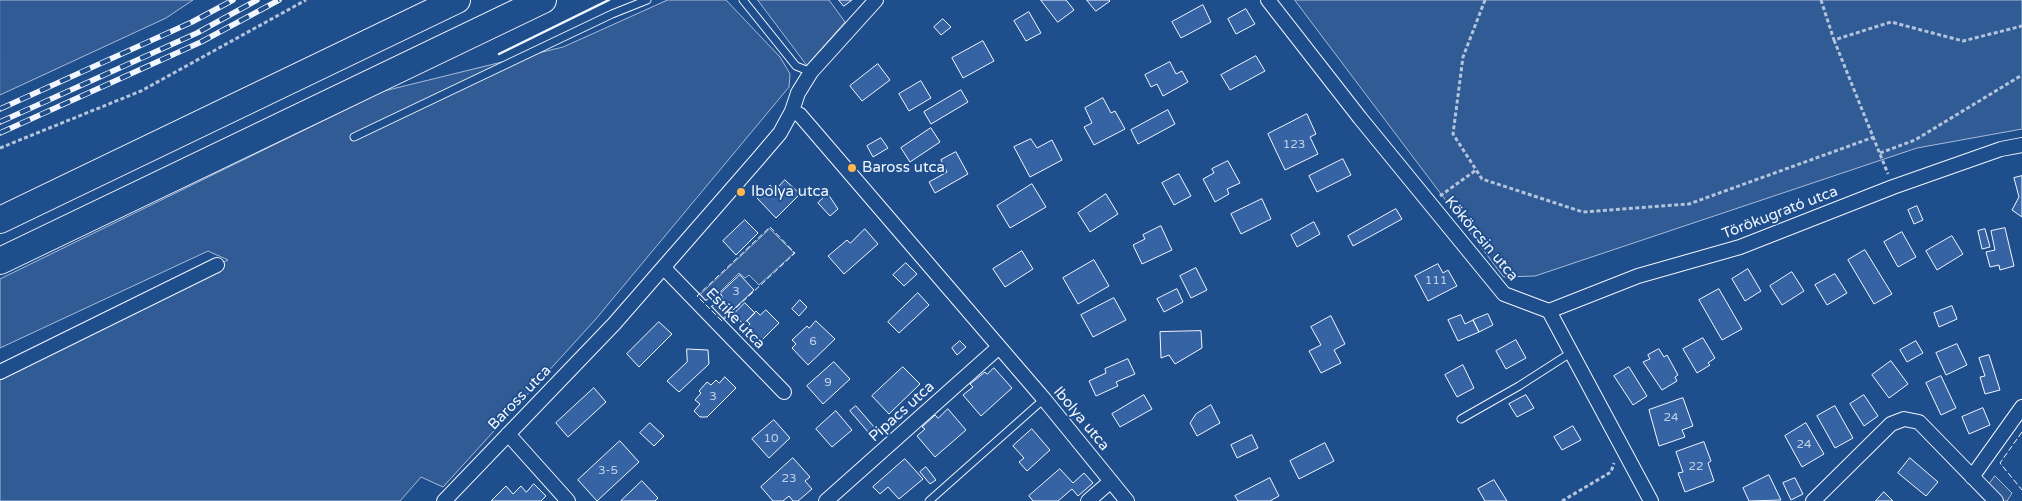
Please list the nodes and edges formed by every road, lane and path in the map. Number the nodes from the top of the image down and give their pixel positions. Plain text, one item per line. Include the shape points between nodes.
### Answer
1 (306, 0) edge
2 (457, 0) edge
3 (543, 0) edge
4 (647, 0) edge
5 (743, 0) edge
6 (876, 0) edge
7 (1268, 0) edge
8 (1484, 0) edge
9 (1821, 0) edge
10 (2022, 26) edge
11 (1834, 40) junction
12 (811, 72) junction
13 (2022, 75) edge
14 (792, 111) junction
15 (354, 137) dead end
16 (1874, 137) junction
17 (2022, 145) edge
18 (0, 148) edge
19 (1880, 153) junction
20 (1476, 170) junction
21 (1893, 187) junction
22 (1430, 203) junction
23 (0, 220) edge
24 (0, 261) edge
25 (217, 266) dead end
26 (664, 268) junction
27 (718, 297) dead end
28 (702, 308) junction
29 (1549, 311) junction
30 (999, 347) junction
31 (1573, 352) junction
32 (0, 372) edge
33 (784, 392) dead end
34 (1044, 399) junction
35 (2022, 408) edge
36 (1461, 419) dead end
37 (508, 434) junction
38 (1620, 446) junction
39 (1972, 478) junction
40 (1111, 481) junction
41 (444, 501) edge
42 (568, 501) edge
43 (826, 501) edge
44 (929, 501) edge
45 (1088, 501) edge
46 (1127, 501) edge
47 (1562, 501) edge
48 (1651, 501) edge
49 (1813, 501) edge
50 (1996, 501) edge

1 - 18 path via 141,91
2 - 23 highway
3 - 24 highway
4 - 15 lane
5 - 12 lane via 796,66
6 - 12 street, Baross utca
7 - 22 street, Kökörcsin utca
8 - 20 path via 1463,57 1453,134
9 - 11 path
10 - 11 path via 1963,41 1891,22
11 - 16 path
12 - 14 street, Baross utca
13 - 19 path via 1915,140
14 - 26 street, Baross utca via 780,133
14 - 30 street, Ibolya utca via 800,115
16 - 19 path
16 - 20 path via 1690,204 1583,212 1482,179
17 - 21 street, Törökugrató utca via 2001,149
19 - 21 path
20 - 22 path
21 - 29 street, Törökugrató utca via 1740,247 1638,276
22 - 29 street, Kökörcsin utca via 1504,294
25 - 32 street
26 - 28 street, Estike utca
26 - 37 street, Baross utca
27 - 28 lane
28 - 33 street, Estike utca
29 - 31 street
30 - 34 street, Ibolya utca
30 - 43 street, Pipacs utca
31 - 36 lane
31 - 38 street
34 - 40 street, Ibolya utca
34 - 44 lane
35 - 39 street
37 - 41 street, Baross utca
37 - 42 street
38 - 47 path via 1611,472
38 - 48 street
39 - 49 street via 1919,422 1904,419 1891,424
39 - 50 street
40 - 45 street
40 - 46 street, Ibolya utca

